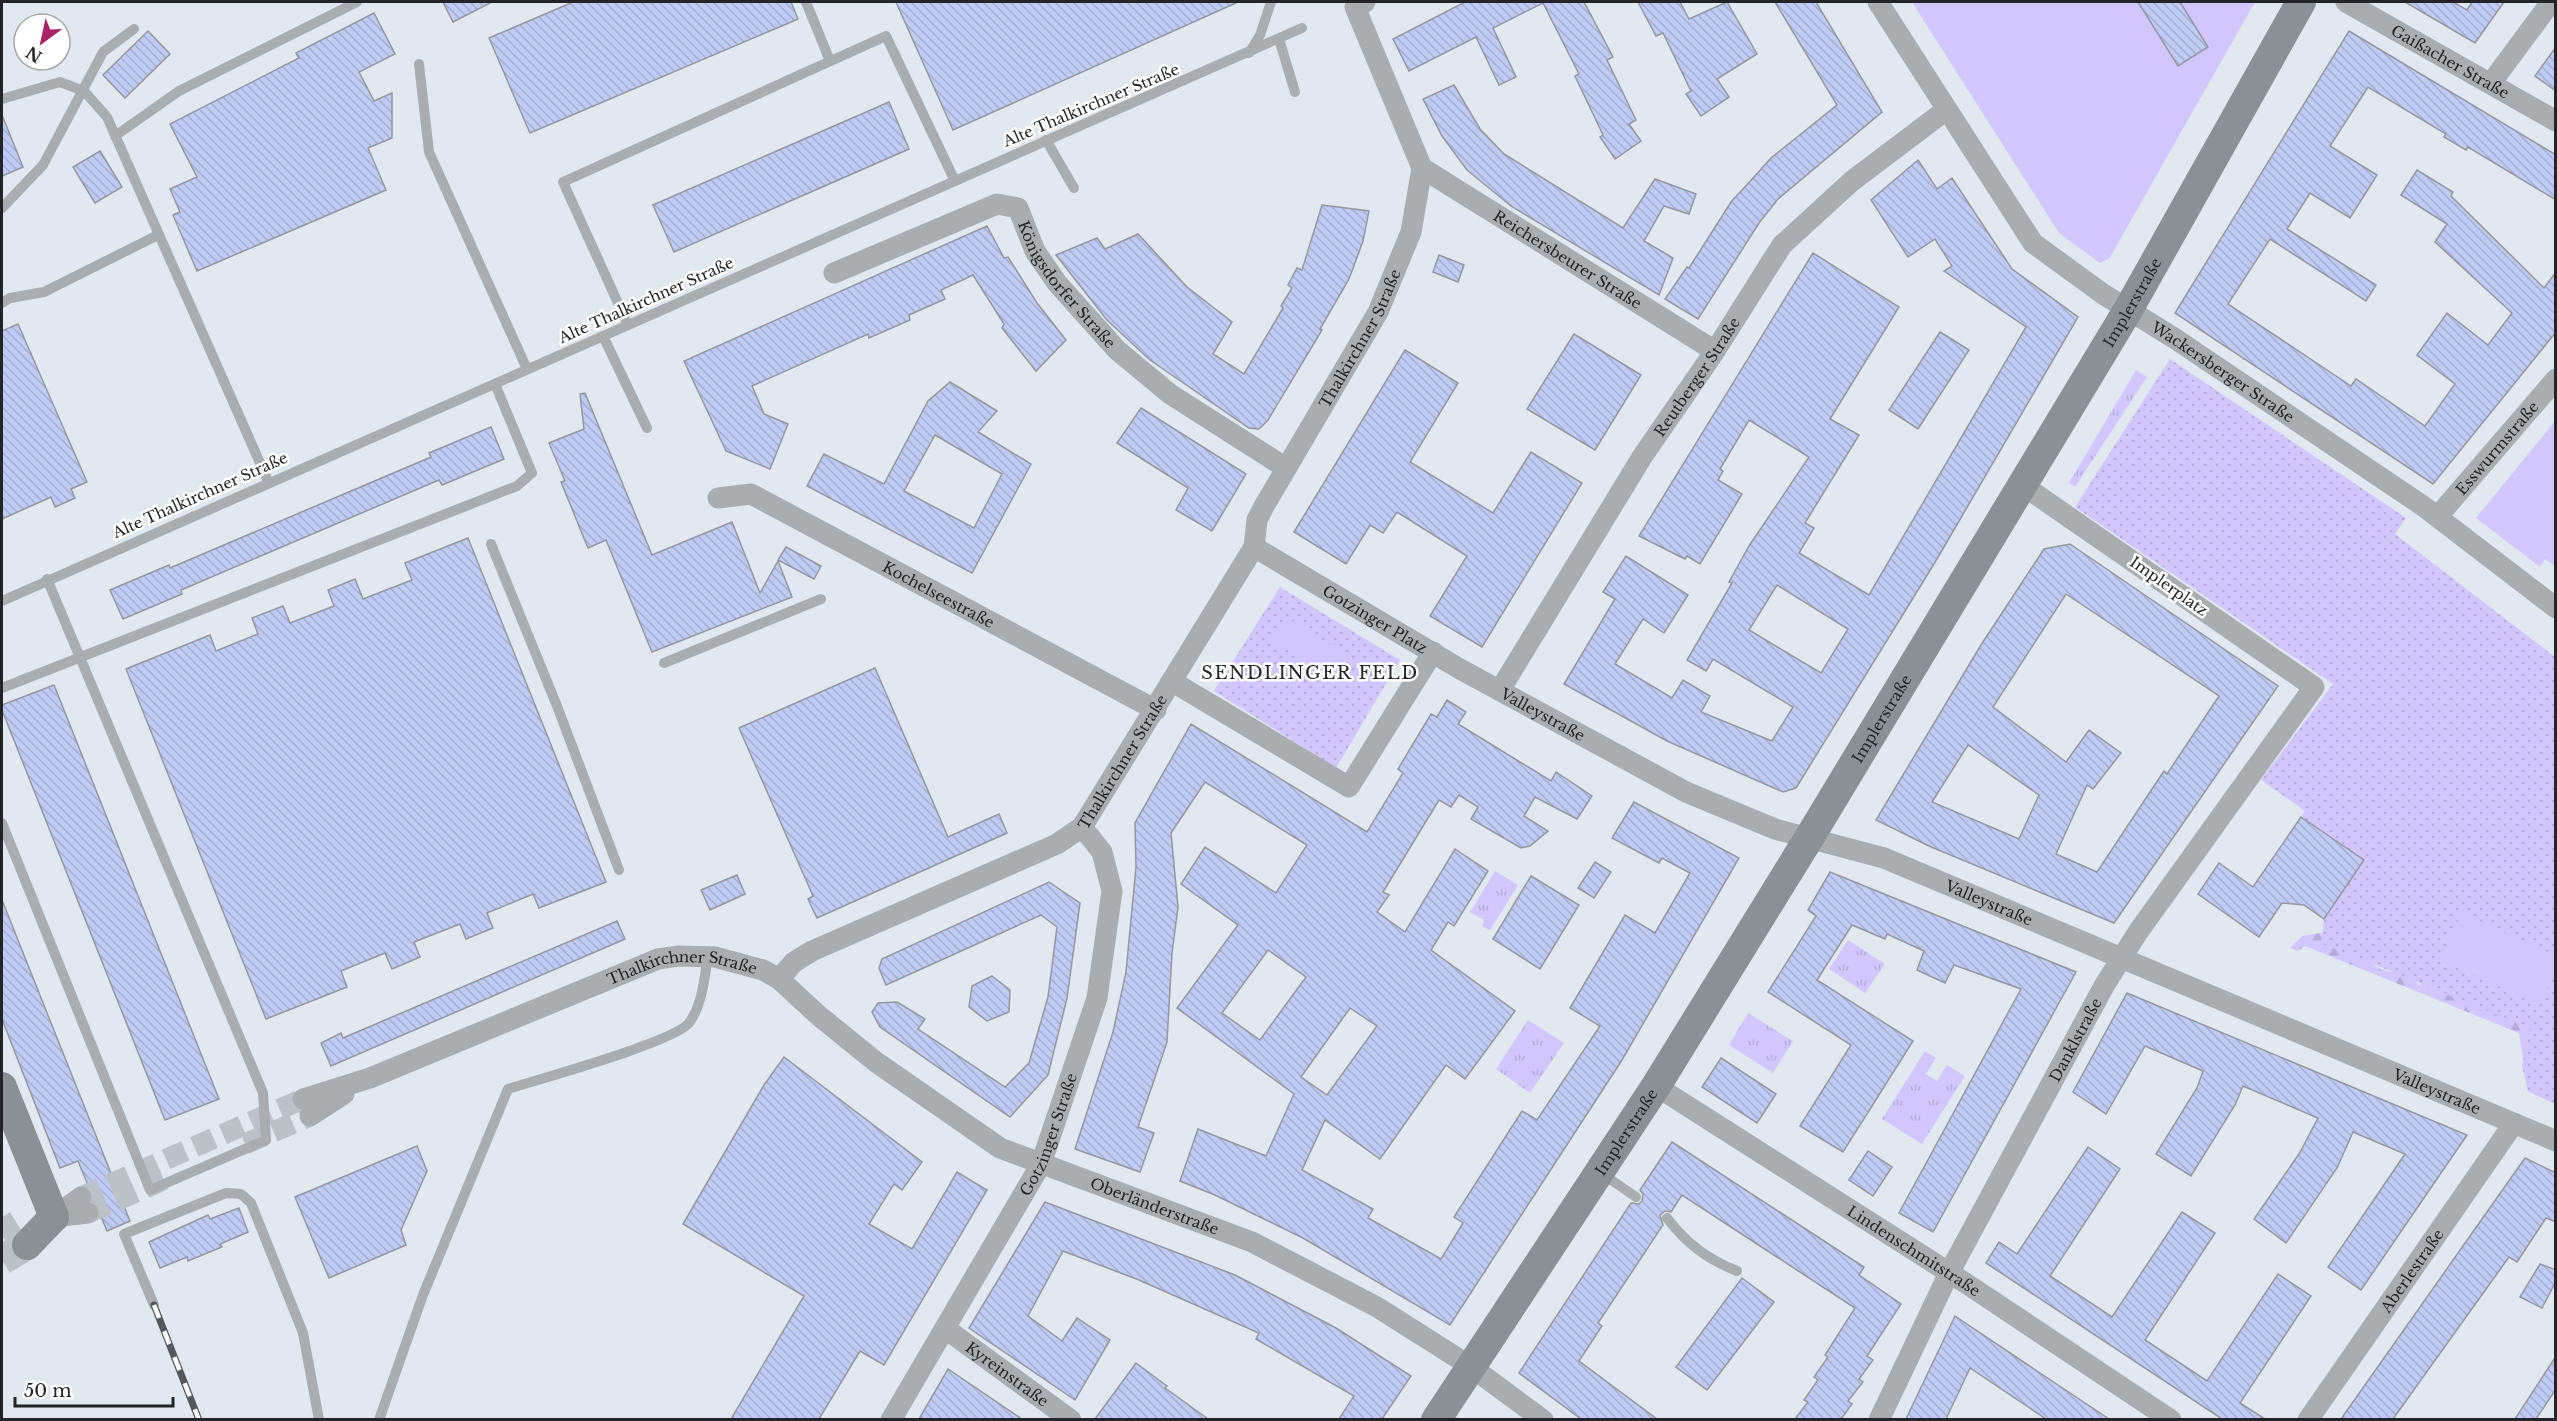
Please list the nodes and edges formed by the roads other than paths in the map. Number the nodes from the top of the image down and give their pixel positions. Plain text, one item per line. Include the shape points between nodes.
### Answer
1 (357, 2) edge
2 (806, 2) edge
3 (1271, 2) edge
4 (1365, 2) edge
5 (1878, 2) edge
6 (2301, 2) edge
7 (2346, 2) edge
8 (2551, 2) edge
9 (1302, 28) dead end
10 (134, 29) dead end
11 (1280, 39) junction
12 (1248, 54) junction
13 (830, 61) junction
14 (419, 64) dead end
15 (2492, 82) junction
16 (84, 91) junction
17 (1295, 92) dead end
18 (2, 99) edge
19 (1946, 110) junction
20 (2556, 121) edge
21 (115, 136) junction
22 (1046, 140) junction
23 (1422, 168) junction
24 (954, 179) junction
25 (1074, 188) dead end
26 (2, 208) edge
27 (158, 235) junction
28 (834, 273) dead end
29 (2, 303) edge
30 (2128, 310) junction
31 (628, 325) junction
32 (603, 336) junction
33 (1715, 351) junction
34 (528, 369) junction
35 (2556, 379) edge
36 (495, 384) junction
37 (646, 428) dead end
38 (1286, 468) junction
39 (268, 482) junction
40 (2024, 486) junction
41 (718, 498) dead end
42 (2438, 516) junction
43 (491, 544) dead end
44 (1254, 547) junction
45 (47, 579) junction
46 (821, 599) dead end
47 (2, 601) edge
48 (2556, 608) edge
49 (1433, 652) junction
50 (80, 656) junction
51 (664, 663) dead end
52 (1173, 682) junction
53 (2314, 687) joint
54 (2, 688) edge
55 (1500, 690) junction
56 (1156, 710) junction
57 (2, 823) edge
58 (1082, 826) junction
59 (1809, 838) junction
60 (619, 870) dead end
61 (708, 957) junction
62 (2121, 958) junction
63 (779, 979) junction
64 (1656, 1086) junction
65 (2, 1087) edge
66 (306, 1107) tunnel mouth
67 (2514, 1123) junction
68 (2556, 1141) edge
69 (1041, 1164) junction
70 (1599, 1171) junction
71 (1636, 1197) dead end
72 (85, 1205) tunnel mouth
73 (54, 1217) junction
74 (1667, 1218) dead end
75 (22, 1235) tunnel mouth
76 (1737, 1271) dead end
77 (1949, 1273) junction
78 (154, 1305) dead end
79 (946, 1329) junction
80 (1479, 1373) junction
81 (320, 1419) edge
82 (378, 1419) edge
83 (891, 1419) edge
84 (1071, 1419) edge
85 (1436, 1419) edge
86 (1543, 1419) edge
87 (1879, 1419) edge
88 (2171, 1419) edge
89 (2308, 1419) edge

1 - 21 lane via 179,91
2 - 13 lane
3 - 12 lane via 1260,35
4 - 23 street via 1355,7
5 - 19 street, Wackersberger Straße
6 - 30 main road, Implerstraße
7 - 15 street, Gaißacher Straße
8 - 15 street
9 - 11 lane, Alte Thalkirchner Straße
10 - 16 lane via 103,52
11 - 12 lane, Alte Thalkirchner Straße
11 - 17 lane
12 - 22 lane, Alte Thalkirchner Straße
13 - 24 lane via 886,36
13 - 31 lane via 563,182
14 - 34 lane via 429,152
15 - 20 street, Gaißacher Straße
16 - 18 lane via 60,82
16 - 21 lane via 107,117
16 - 26 lane via 44,165
19 - 30 street, Wackersberger Straße via 2033,243
19 - 33 street, Reutberger Straße via 1852,181 1782,245
21 - 27 lane
22 - 24 lane, Alte Thalkirchner Straße
22 - 25 lane
23 - 33 street, Reichersbeurer Straße
23 - 38 street, Thalkirchner Straße via 1411,232 1378,312
24 - 31 lane, Alte Thalkirchner Straße
27 - 29 lane via 44,292
27 - 39 lane
28 - 38 street, Königsdorfer Straße via 997,204 1018,208 1035,251 1057,283 1117,350 1170,394
30 - 40 main road, Implerstraße
30 - 42 street, Wackersberger Straße
31 - 32 lane, Alte Thalkirchner Straße
32 - 34 lane, Alte Thalkirchner Straße
32 - 37 lane
33 - 55 street, Reutberger Straße via 1642,457
34 - 36 lane, Alte Thalkirchner Straße
35 - 42 street, Esswurmstraße
36 - 39 lane, Alte Thalkirchner Straße
36 - 50 lane via 532,473 517,486
38 - 44 street, Thalkirchner Straße via 1257,520
39 - 45 lane, Alte Thalkirchner Straße
40 - 53 street, Implerplatz
40 - 59 main road, Implerstraße
41 - 56 street, Kochelseestraße via 751,494
42 - 48 street, Wackersberger Straße
43 - 60 lane
44 - 49 street, Gotzinger Platz
44 - 52 street, Thalkirchner Straße
45 - 47 lane, Alte Thalkirchner Straße
45 - 50 lane
46 - 51 lane
49 - 52 street, Gotzinger Platz via 1349,787
49 - 55 street, Valleystraße
50 - 54 lane
50 - 57 lane via 263,1093 266,1140 150,1190
52 - 56 street, Thalkirchner Straße
53 - 62 street, Danklstraße
55 - 59 street, Valleystraße via 1706,802
56 - 58 street, Thalkirchner Straße
58 - 63 street, Thalkirchner Straße via 1057,844 812,951 794,962
58 - 69 street, Gotzinger Straße via 1102,852 1112,891 1097,998
59 - 62 street, Valleystraße via 1868,852
59 - 64 main road, Implerstraße
61 - 63 street, Thalkirchner Straße via 748,964
61 - 66 street, Thalkirchner Straße via 658,959
61 - 82 lane via 697,1008 682,1030 508,1089 423,1295
62 - 67 street, Valleystraße
62 - 77 street, Danklstraße
63 - 69 street, Oberländerstraße via 868,1055 957,1120 1000,1148
64 - 70 main road, Implerstraße
64 - 77 street, Lindenschmitstraße
65 - 73 main road
67 - 68 street, Valleystraße
67 - 89 street, Aberlestraße
69 - 79 street, Gotzinger Straße
69 - 80 street, Oberländerstraße via 1252,1242 1377,1307
70 - 71 lane
70 - 80 main road, Implerstraße
72 - 73 street
73 - 75 main road
74 - 76 lane via 1698,1252
77 - 87 street, Danklstraße
77 - 88 street, Lindenschmitstraße
78 - 81 lane via 124,1234 226,1193 246,1198 303,1333
79 - 83 street, Gotzinger Straße
79 - 84 street, Kyreinstraße
80 - 85 main road, Implerstraße
80 - 86 street, Oberländerstraße

